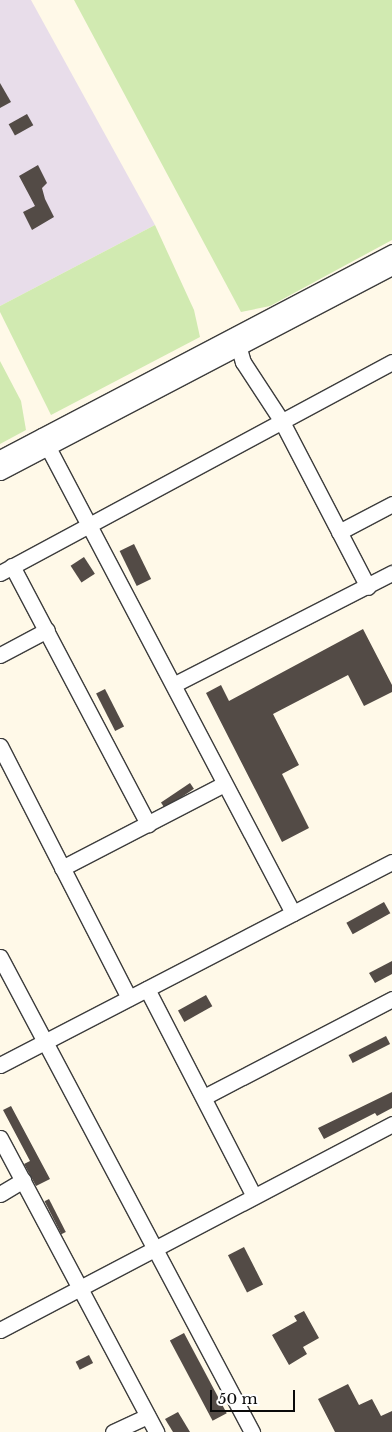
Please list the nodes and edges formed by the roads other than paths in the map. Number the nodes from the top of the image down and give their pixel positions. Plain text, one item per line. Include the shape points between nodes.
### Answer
1 (392, 252) edge
2 (392, 267) edge
3 (237, 340) junction
4 (221, 349) junction
5 (243, 362) junction
6 (392, 362) edge
7 (281, 420) junction
8 (45, 442) junction
9 (0, 458) edge
10 (0, 472) edge
11 (392, 504) edge
12 (88, 524) junction
13 (339, 532) junction
14 (6, 569) edge
15 (392, 573) edge
16 (368, 587) junction
17 (46, 630) junction
18 (0, 656) edge
19 (175, 684) junction
20 (0, 746) edge
21 (224, 784) junction
22 (148, 824) junction
23 (392, 862) edge
24 (62, 868) junction
25 (293, 913) junction
26 (0, 957) edge
27 (147, 989) junction
28 (129, 998) junction
29 (392, 999) edge
30 (44, 1042) junction
31 (0, 1065) edge
32 (204, 1096) junction
33 (392, 1124) edge
34 (0, 1138) edge
35 (23, 1180) junction
36 (0, 1194) edge
37 (254, 1196) junction
38 (154, 1249) junction
39 (80, 1288) junction
40 (0, 1330) edge
41 (148, 1416) junction
42 (113, 1432) edge
43 (156, 1432) edge
44 (252, 1432) edge

1 - 3 street
2 - 3 street
3 - 4 street
3 - 5 street
4 - 5 street
4 - 8 street
5 - 7 street
6 - 7 street
7 - 12 street
7 - 13 street
8 - 9 street
8 - 10 street
8 - 12 street
11 - 13 street
12 - 14 street
12 - 19 street
13 - 16 street
14 - 17 street
15 - 16 street
16 - 19 street
17 - 18 street
17 - 22 street
19 - 21 street
20 - 24 street
21 - 22 street
21 - 25 street
22 - 24 street
23 - 25 street
24 - 28 street
25 - 27 street
26 - 30 street
27 - 28 street
27 - 32 street
28 - 30 street
29 - 32 street
30 - 31 street
30 - 38 street
32 - 37 street
33 - 37 street
34 - 35 street
35 - 36 street
35 - 39 street
37 - 38 street
38 - 39 street
38 - 44 street
39 - 40 street
39 - 41 street
41 - 42 street
41 - 43 street

